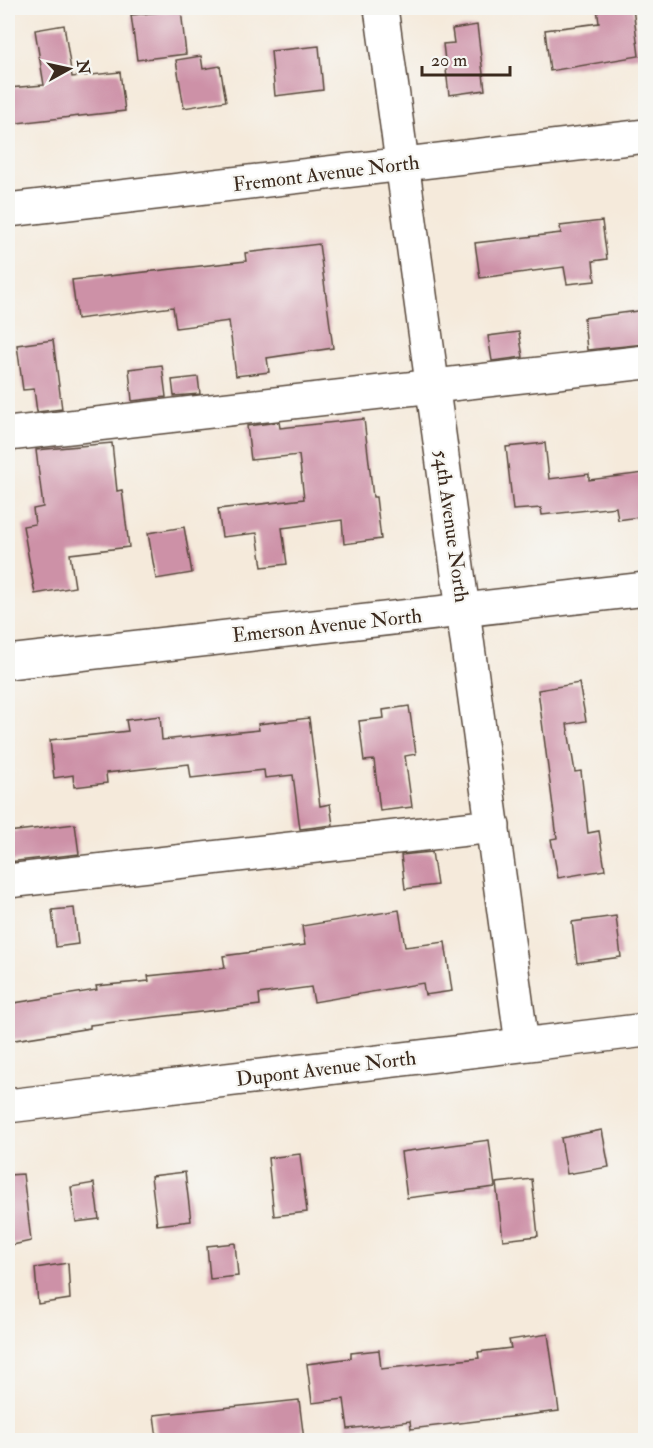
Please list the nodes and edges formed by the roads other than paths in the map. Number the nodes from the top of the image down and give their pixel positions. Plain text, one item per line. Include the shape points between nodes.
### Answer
1 (381, 8) edge
2 (645, 136) edge
3 (402, 164) junction
4 (8, 210) edge
5 (645, 362) edge
6 (433, 386) junction
7 (8, 434) edge
8 (645, 589) edge
9 (464, 610) junction
10 (8, 662) edge
11 (493, 826) junction
12 (8, 880) edge
13 (645, 1030) edge
14 (522, 1044) junction
15 (8, 1106) edge

1 - 3 street, 54th Avenue North
2 - 3 street, Fremont Avenue North
3 - 4 street, Fremont Avenue North
3 - 6 street, 54th Avenue North
5 - 6 street
6 - 7 street
6 - 9 street, 54th Avenue North
8 - 9 street, Emerson Avenue North
9 - 10 street, Emerson Avenue North
9 - 11 street, 54th Avenue North
11 - 12 street
11 - 14 street, 54th Avenue North
13 - 14 street, Dupont Avenue North
14 - 15 street, Dupont Avenue North

